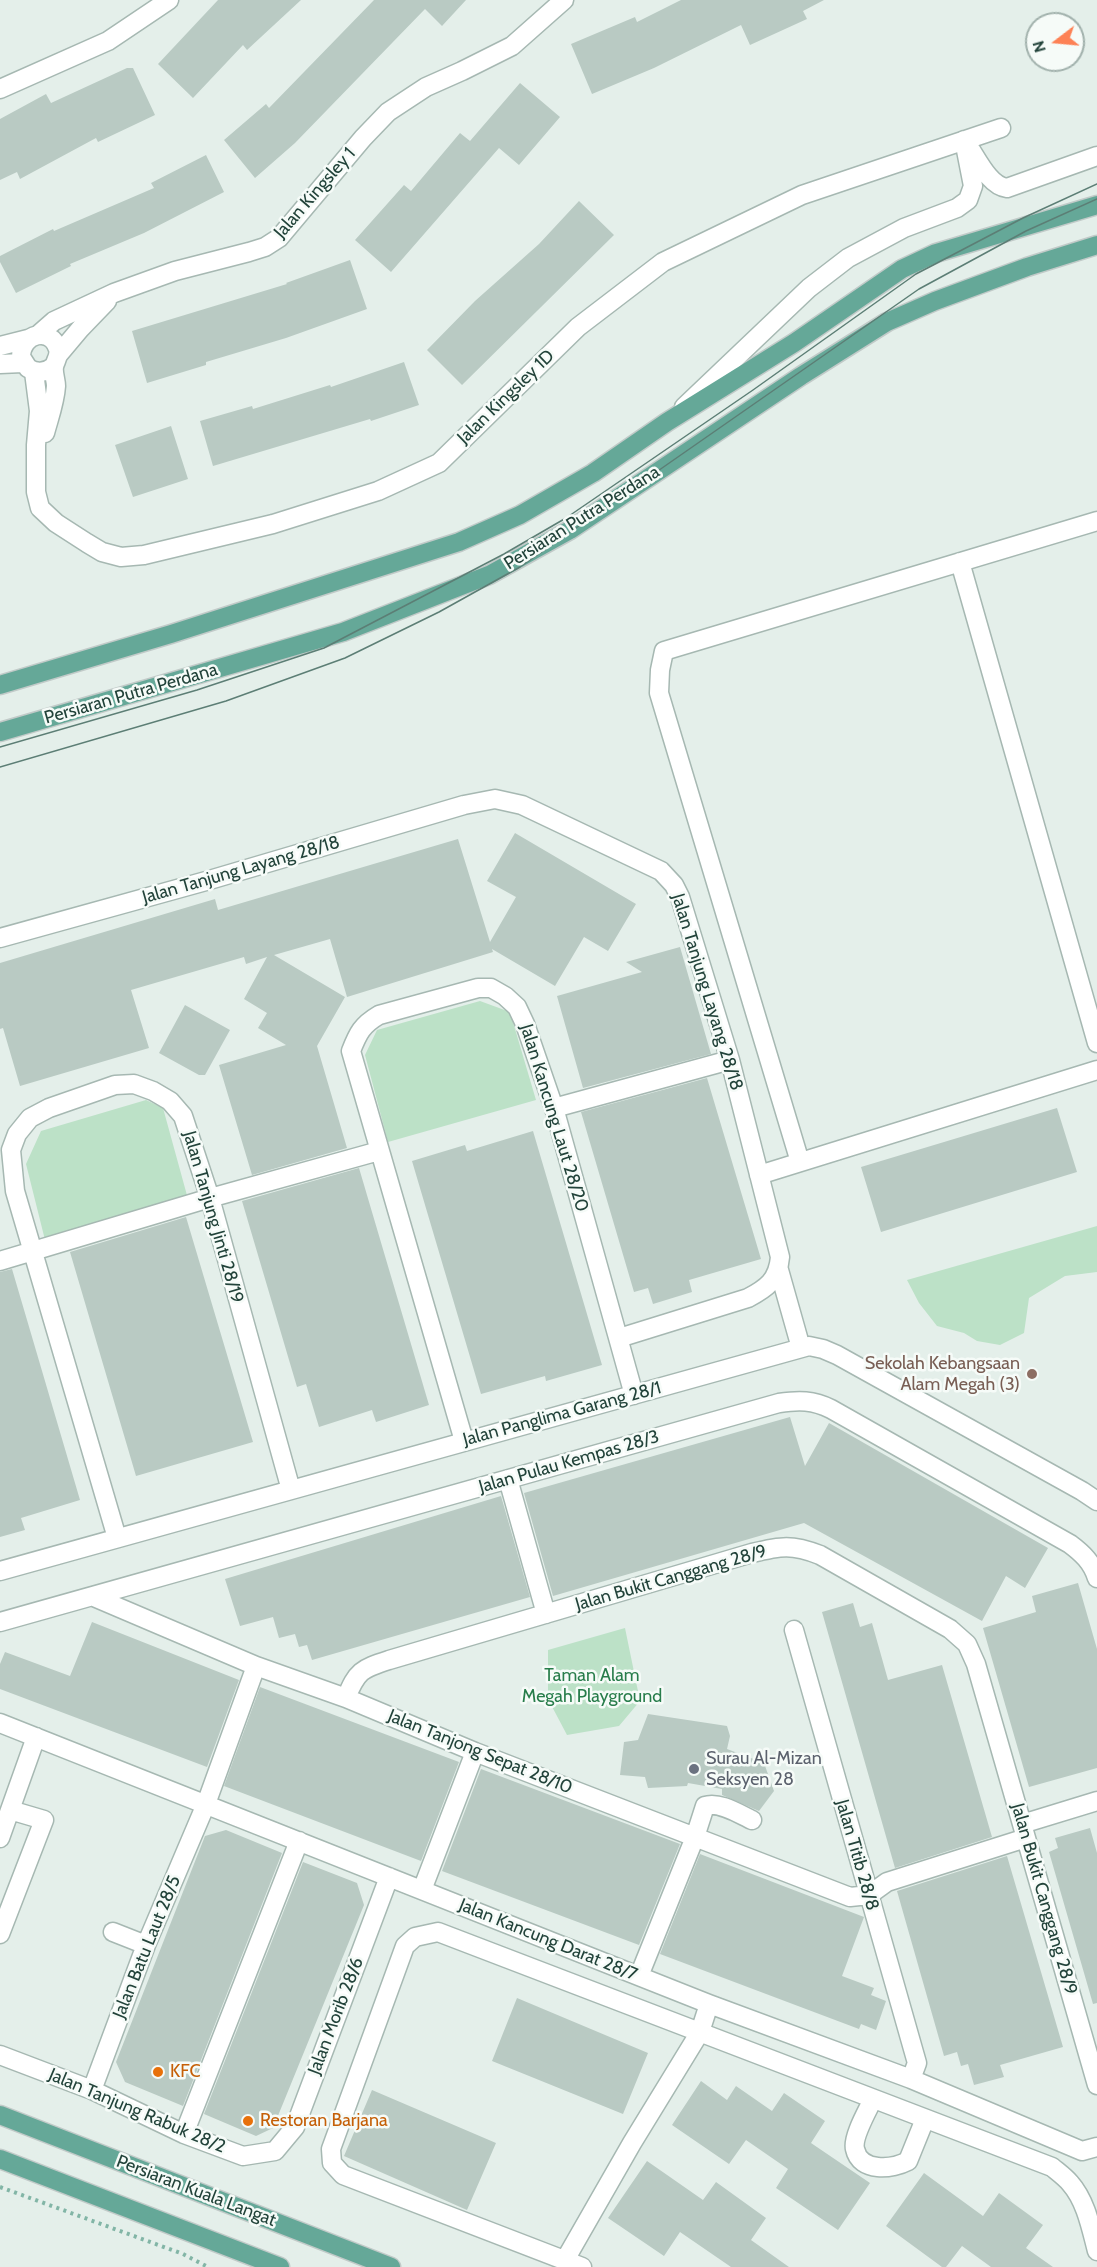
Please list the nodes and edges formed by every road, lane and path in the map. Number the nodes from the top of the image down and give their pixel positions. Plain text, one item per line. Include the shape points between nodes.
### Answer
1 (169, 0) edge
2 (564, 0) edge
3 (0, 89) edge
4 (1001, 128) dead end
5 (964, 140) junction
6 (1097, 156) edge
7 (1097, 205) edge
8 (1097, 245) edge
9 (114, 293) junction
10 (33, 337) junction
11 (0, 346) edge
12 (56, 360) junction
13 (0, 364) edge
14 (28, 367) junction
15 (668, 422) junction
16 (37, 460) junction
17 (1097, 521) edge
18 (960, 562) junction
19 (0, 685) edge
20 (0, 732) edge
21 (0, 938) edge
22 (1097, 1043) edge
23 (730, 1060) junction
24 (1097, 1070) edge
25 (554, 1108) junction
26 (379, 1151) junction
27 (800, 1162) junction
28 (759, 1175) junction
29 (210, 1198) junction
30 (34, 1251) junction
31 (0, 1262) edge
32 (779, 1270) junction
33 (619, 1338) junction
34 (801, 1348) junction
35 (634, 1395) junction
36 (464, 1441) junction
37 (508, 1479) junction
38 (291, 1490) junction
39 (1097, 1501) edge
40 (117, 1538) junction
41 (0, 1570) edge
42 (1097, 1578) edge
43 (94, 1597) junction
44 (546, 1614) junction
45 (0, 1622) edge
46 (794, 1630) dead end
47 (256, 1666) junction
48 (346, 1698) junction
49 (0, 1723) edge
50 (36, 1737) junction
51 (475, 1752) junction
52 (1097, 1801) edge
53 (206, 1804) junction
54 (10, 1810) junction
55 (752, 1820) dead end
56 (1024, 1831) junction
57 (695, 1837) junction
58 (0, 1838) edge
59 (299, 1841) junction
60 (389, 1877) junction
61 (422, 1890) junction
62 (869, 1895) junction
63 (113, 1932) dead end
64 (0, 1934) edge
65 (146, 1945) junction
66 (639, 1976) junction
67 (709, 2004) junction
68 (700, 2032) junction
69 (0, 2055) edge
70 (911, 2079) junction
71 (1097, 2085) edge
72 (92, 2090) junction
73 (873, 2099) junction
74 (0, 2115) edge
75 (926, 2119) junction
76 (184, 2134) junction
77 (1097, 2147) edge
78 (275, 2151) joint
79 (0, 2159) edge
80 (0, 2187) edge
81 (235, 2249) junction
82 (1097, 2250) edge
83 (574, 2264) edge
84 (208, 2267) edge
85 (252, 2267) edge
86 (280, 2267) edge
87 (391, 2267) edge

1 - 3 street via 108,41
2 - 9 street, Jalan Kingsley 1 via 512,46 426,87 388,112 285,231 265,247 175,271
4 - 5 street, Jalan Kingsley 1D
5 - 6 street via 1001,187
5 - 15 street via 973,186 968,200 848,258 809,288
5 - 16 street, Jalan Kingsley 1D via 802,195 663,262 578,327 439,463 378,491 273,524 121,557 94,548 40,508
7 - 15 main road, Persiaran Putra Perdana via 936,253 902,269
8 - 20 main road, Persiaran Putra Perdana via 1027,267 887,322 570,530 489,575 343,632
9 - 10 street, Jalan Kingsley 1 via 54,321
9 - 12 street
10 - 11 street, Jalan Kingsley 1
10 - 12 street via 52,339
10 - 14 street via 21,350
12 - 14 street via 45,372
12 - 16 street, Jalan Kingsley 1D via 52,409
13 - 14 street
14 - 16 street, Jalan Kingsley 1D via 39,411
15 - 19 main road, Persiaran Putra Perdana via 520,515 459,542
17 - 18 street
18 - 22 street
18 - 27 street via 664,651 659,693
21 - 23 street, Jalan Tanjung Layang 28/18 via 464,805 495,799 510,801 650,865 668,877 680,897
23 - 25 street
23 - 28 street, Jalan Tanjung Layang 28/18
24 - 27 street
25 - 26 street, Jalan Kancung Laut 28/20 via 518,1007 491,988 478,988 379,1015 366,1022 356,1037 351,1051
25 - 33 street, Jalan Kancung Laut 28/20
26 - 29 street
26 - 36 street, Jalan Kancung Laut 28/20
27 - 28 street
28 - 32 street, Jalan Tanjung Layang 28/18 via 780,1257
29 - 30 street
29 - 30 street, Jalan Tanjung Jinti 28/19 via 183,1116 170,1101 153,1091 134,1084 115,1085 49,1108 30,1118 17,1134 11,1150 15,1191
29 - 38 street, Jalan Tanjung Jinti 28/19
30 - 31 street
30 - 40 street, Jalan Tanjung Jinti 28/19
32 - 33 street via 765,1290 748,1299
32 - 34 street, Jalan Tanjung Layang 28/18
33 - 35 street, Jalan Kancung Laut 28/20
34 - 35 street, Jalan Panglima Garang 28/1
34 - 39 street, Jalan Panglima Garang 28/1 via 809,1346 837,1355
35 - 36 street, Jalan Panglima Garang 28/1
36 - 38 street, Jalan Panglima Garang 28/1
37 - 42 street, Jalan Pulau Kempas 28/3 via 778,1402 815,1402 1070,1544 1084,1554
37 - 43 street, Jalan Pulau Kempas 28/3
37 - 44 street
38 - 40 street, Jalan Panglima Garang 28/1
40 - 41 street, Jalan Panglima Garang 28/1
43 - 45 street, Jalan Pulau Kempas 28/3
43 - 47 street, Jalan Tanjong Sepat 28/10
44 - 48 street, Jalan Bukit Canggang 28/9 via 369,1666 354,1677
44 - 56 street, Jalan Bukit Canggang 28/9 via 776,1547 798,1546 820,1555 940,1623 968,1644
46 - 62 street, Jalan Titib 28/8
47 - 48 street, Jalan Tanjong Sepat 28/10
47 - 53 street, Jalan Batu Laut 28/5
48 - 51 street, Jalan Tanjong Sepat 28/10
49 - 50 street, Jalan Kancung Darat 28/7
50 - 53 street, Jalan Kancung Darat 28/7
50 - 54 street
51 - 57 street, Jalan Tanjong Sepat 28/10
51 - 61 street
52 - 56 street
53 - 59 street, Jalan Kancung Darat 28/7
53 - 65 street, Jalan Batu Laut 28/5
54 - 58 street
54 - 64 street via 44,1820
55 - 57 street via 711,1804 705,1806
56 - 62 street via 887,1882
56 - 71 street, Jalan Bukit Canggang 28/9
57 - 62 street, Jalan Tanjong Sepat 28/10 via 850,1897
57 - 66 street
59 - 60 street, Jalan Kancung Darat 28/7
59 - 76 street
60 - 61 street, Jalan Kancung Darat 28/7
60 - 78 street, Jalan Morib 28/6 via 295,2127
61 - 66 street, Jalan Kancung Darat 28/7
62 - 70 street, Jalan Titib 28/8 via 917,2063
63 - 65 street
65 - 72 street, Jalan Batu Laut 28/5
66 - 67 street, Jalan Kancung Darat 28/7
67 - 68 street
67 - 70 street, Jalan Kancung Darat 28/7
68 - 73 street
68 - 83 street via 633,2143
68 - 83 street via 438,1932 415,1937 405,1946 331,2149 332,2163 343,2175
69 - 72 street, Jalan Tanjung Rabuk 28/2
70 - 77 street, Jalan Kancung Darat 28/7 via 1082,2151
72 - 76 street, Jalan Tanjung Rabuk 28/2
73 - 75 street
73 - 75 street via 855,2149 870,2165 884,2169 908,2161
74 - 87 main road, Persiaran Kuala Langat
75 - 82 street via 1052,2167 1079,2196
76 - 78 street, Jalan Tanjung Rabuk 28/2 via 243,2156
79 - 81 main road
80 - 84 path via 183,2254
81 - 85 main road
81 - 86 main road

